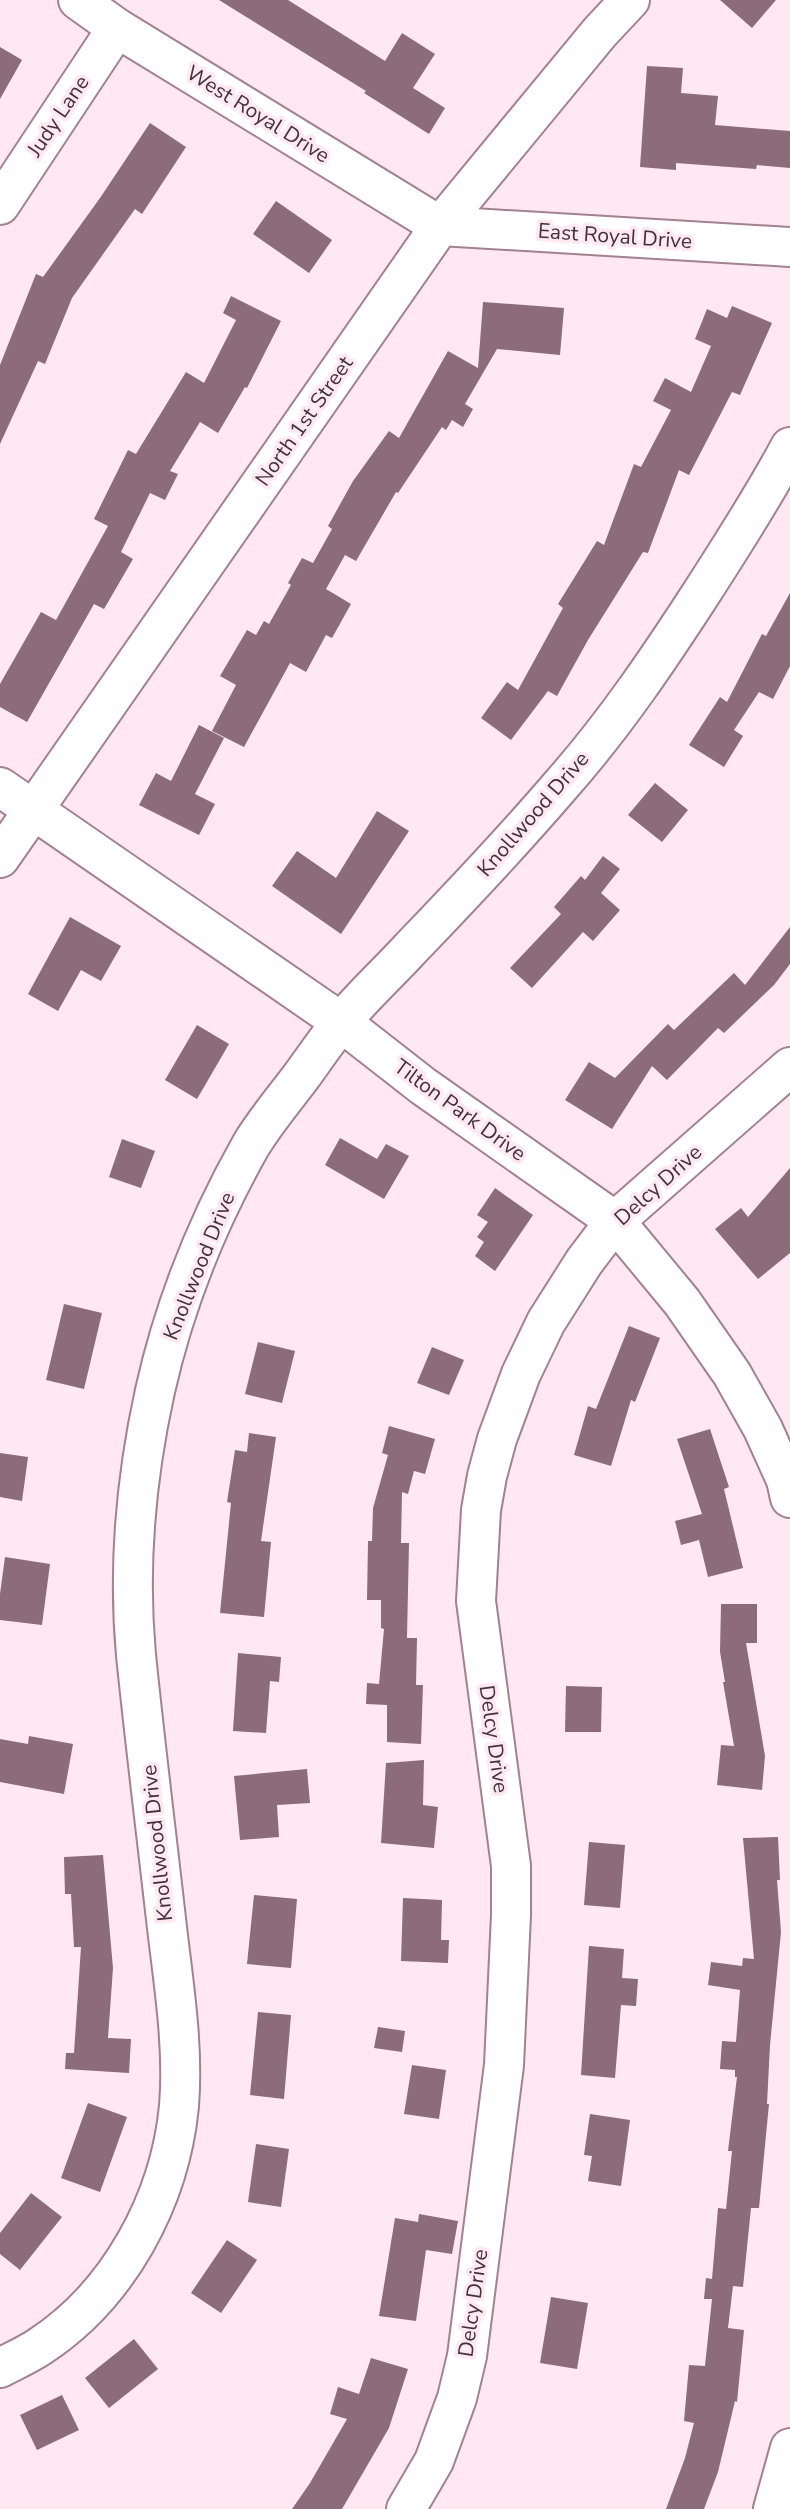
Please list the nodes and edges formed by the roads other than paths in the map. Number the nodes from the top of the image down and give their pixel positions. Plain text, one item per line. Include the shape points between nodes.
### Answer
1 (78, 0) edge
2 (630, 0) edge
3 (117, 28) junction
4 (0, 205) edge
5 (440, 226) junction
6 (790, 247) edge
7 (790, 447) edge
8 (0, 787) edge
9 (33, 812) junction
10 (0, 858) edge
11 (341, 1022) junction
12 (790, 1067) edge
13 (615, 1221) junction
14 (789, 1486) edge
15 (0, 2368) edge
16 (790, 2448) edge
17 (406, 2509) edge
18 (773, 2509) edge

1 - 3 street, West Royal Drive
2 - 5 street, North 1st Street
3 - 4 street, Judy Lane
3 - 5 street, West Royal Drive
5 - 6 street, East Royal Drive
5 - 9 street, North 1st Street
7 - 11 street, Knollwood Drive via 764,496 651,672 501,854
8 - 9 street, Tilton Park Drive
9 - 10 street, North 1st Street
9 - 11 street, Tilton Park Drive
11 - 13 street, Tilton Park Drive via 423,1086
11 - 15 street, Knollwood Drive via 254,1141 210,1226 177,1312 155,1390 141,1470 135,1519 134,1624 174,1976 180,2071 169,2162 147,2223 98,2295 39,2347
12 - 13 street, Delcy Drive
13 - 14 street, Tilton Park Drive via 682,1302 732,1374
13 - 17 street, Delcy Drive via 546,1322 521,1374 497,1440 481,1510 479,1632 511,1866 504,2065 467,2356 434,2461
16 - 18 street

